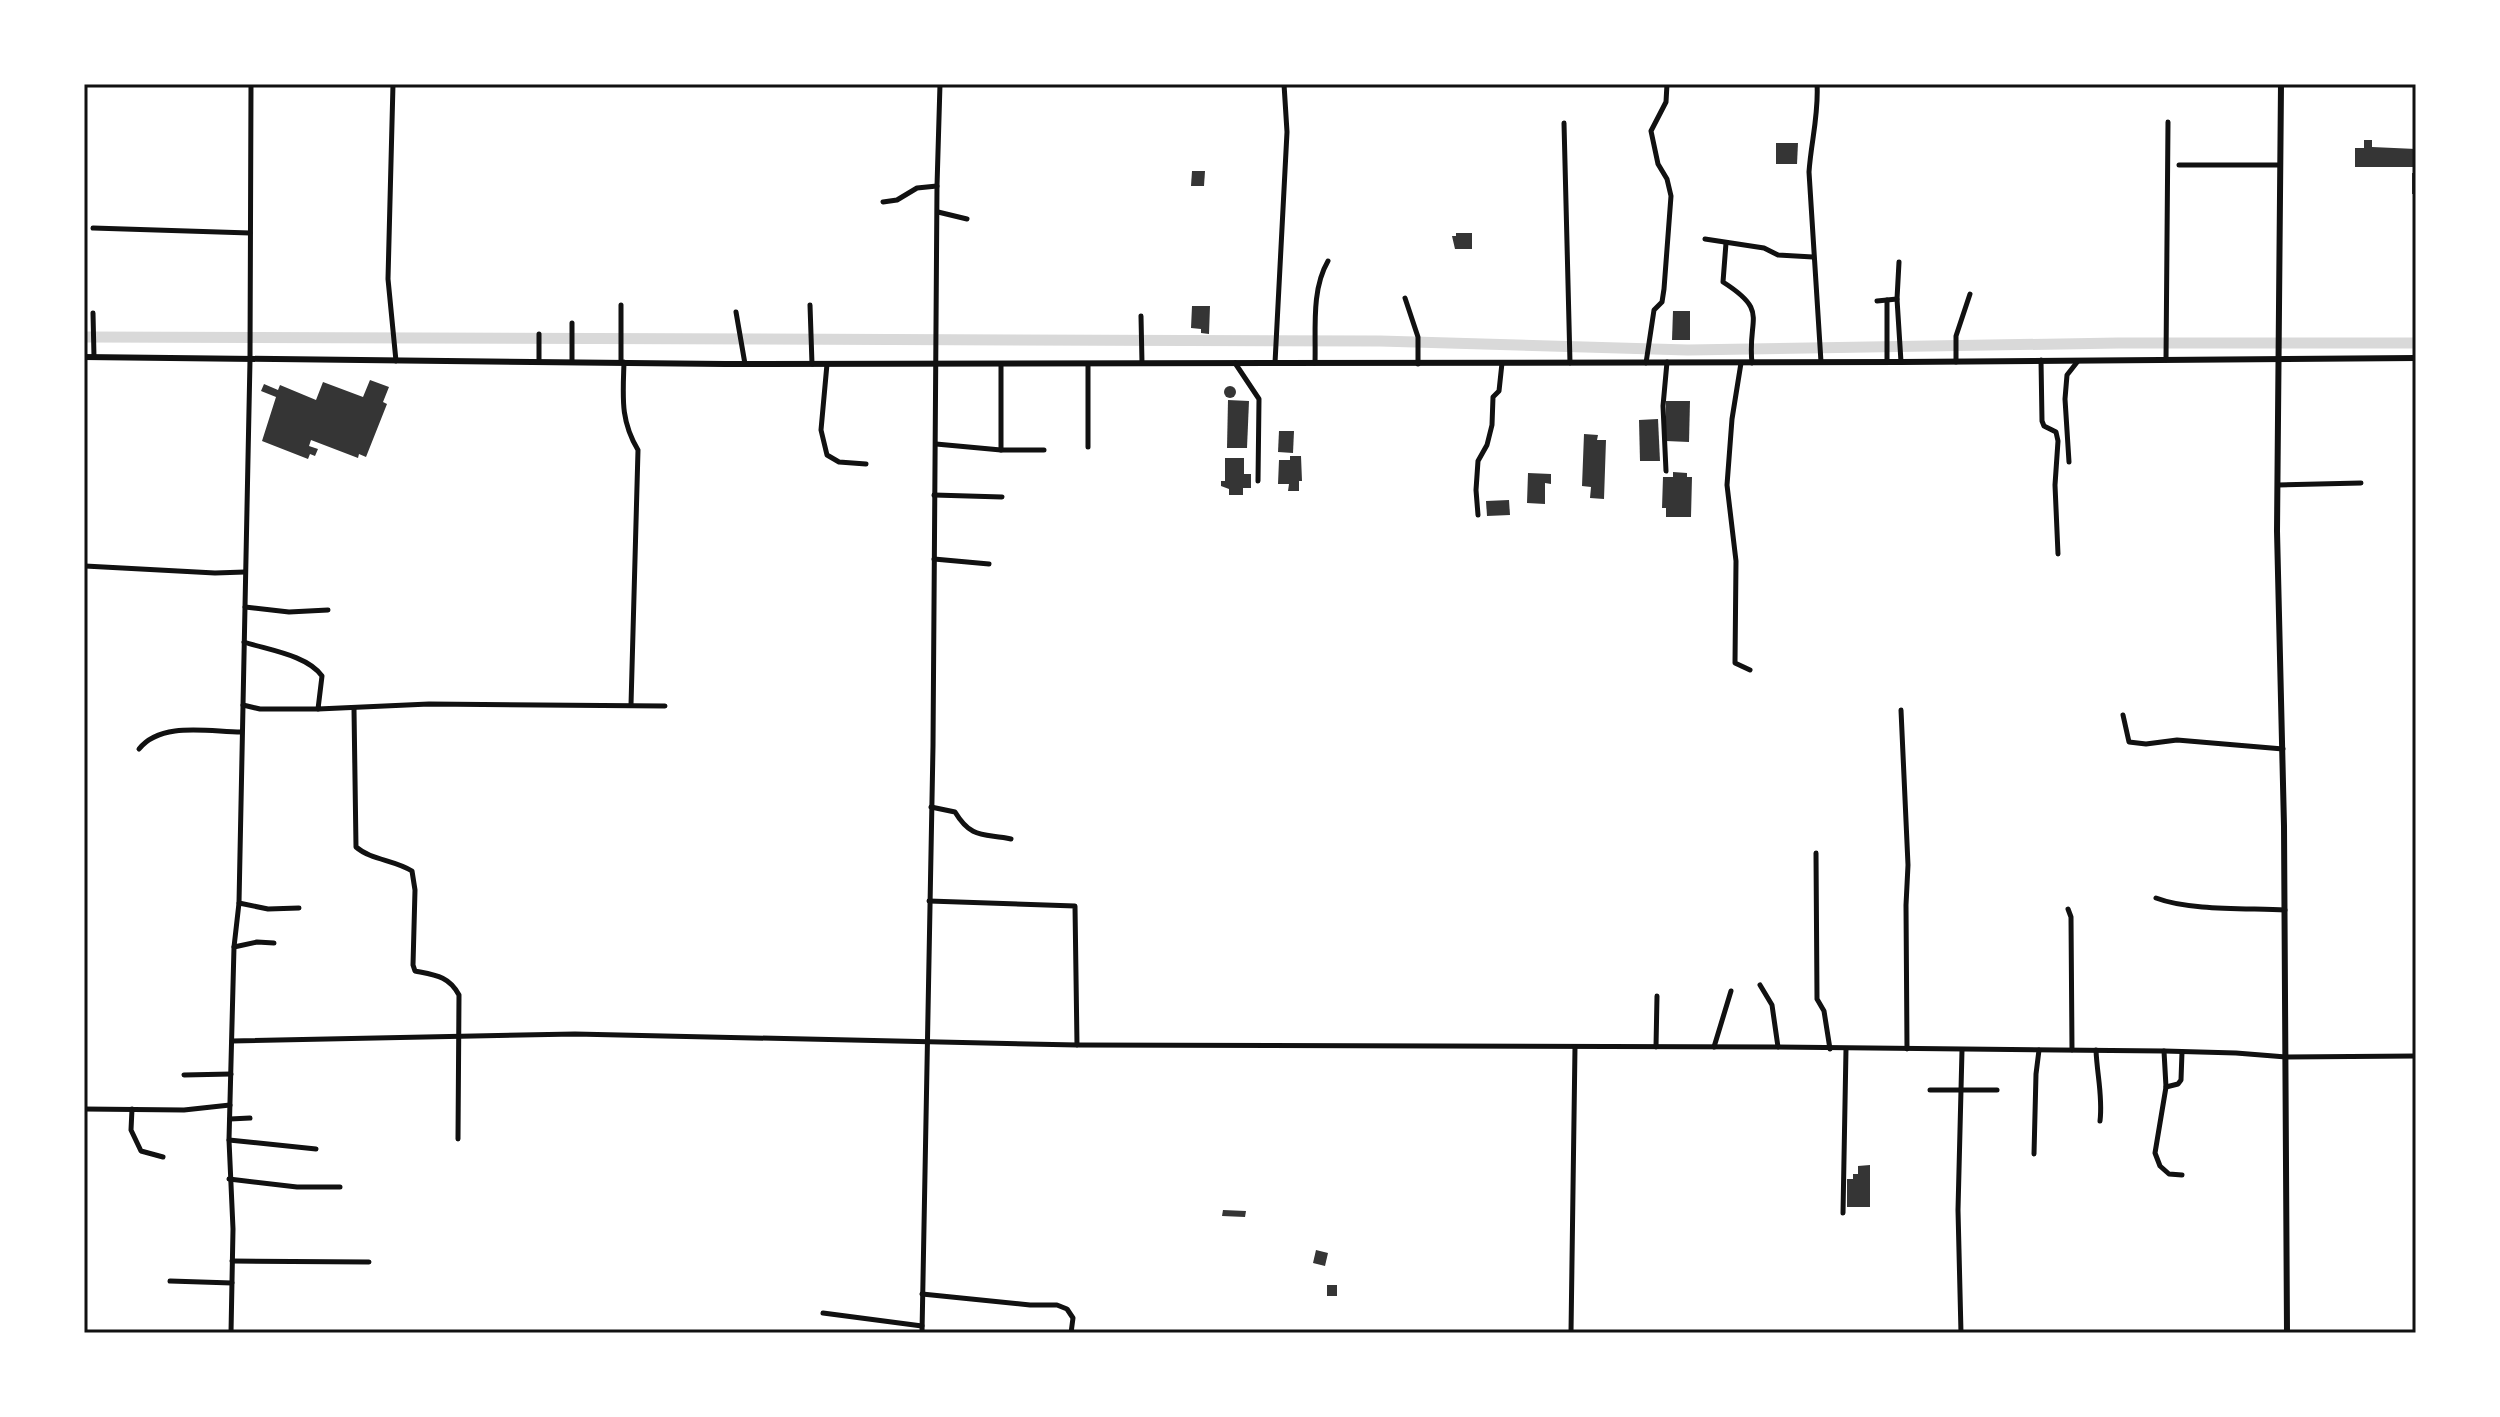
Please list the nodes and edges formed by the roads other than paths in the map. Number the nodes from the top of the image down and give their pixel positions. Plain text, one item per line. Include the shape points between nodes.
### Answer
1 (251, 84) edge
2 (393, 84) edge
3 (940, 84) edge
4 (1284, 84) edge
5 (1667, 84) edge
6 (1817, 84) edge
7 (2281, 84) edge
8 (2168, 122) dead end
9 (1564, 123) dead end
10 (2179, 165) dead end
11 (2280, 165) junction
12 (937, 186) junction
13 (883, 202) dead end
14 (938, 212) junction
15 (967, 219) dead end
16 (93, 228) dead end
17 (250, 233) junction
18 (1705, 239) dead end
19 (1726, 243) junction
20 (1813, 257) junction
21 (1328, 261) dead end
22 (1899, 262) dead end
23 (1970, 294) dead end
24 (1405, 298) dead end
25 (1897, 299) junction
26 (1887, 300) junction
27 (1877, 301) dead end
28 (621, 305) dead end
29 (810, 305) dead end
30 (736, 312) dead end
31 (93, 313) dead end
32 (1141, 316) dead end
33 (572, 323) dead end
34 (539, 334) dead end
35 (2280, 355) junction
36 (84, 357) edge
37 (94, 357) junction
38 (2416, 358) edge
39 (1647, 359) junction
40 (1821, 359) junction
41 (250, 360) junction
42 (2041, 360) junction
43 (2166, 360) junction
44 (396, 361) junction
45 (2078, 361) junction
46 (539, 362) junction
47 (572, 362) junction
48 (623, 362) junction
49 (1667, 362) junction
50 (1887, 362) junction
51 (1901, 362) junction
52 (1956, 362) junction
53 (1142, 363) junction
54 (1235, 363) junction
55 (1275, 363) junction
56 (1315, 363) junction
57 (1502, 363) junction
58 (1570, 363) junction
59 (1741, 363) junction
60 (1752, 363) junction
61 (745, 364) junction
62 (812, 364) junction
63 (827, 364) junction
64 (935, 364) junction
65 (1001, 364) junction
66 (1088, 364) junction
67 (1418, 364) junction
68 (936, 444) junction
69 (1088, 447) dead end
70 (1001, 450) junction
71 (1044, 450) dead end
72 (2069, 462) dead end
73 (866, 464) dead end
74 (1666, 471) dead end
75 (1258, 481) dead end
76 (2361, 483) dead end
77 (2278, 485) junction
78 (934, 495) junction
79 (1002, 497) dead end
80 (1478, 515) dead end
81 (2058, 554) dead end
82 (934, 559) junction
83 (989, 564) dead end
84 (85, 566) edge
85 (245, 572) junction
86 (245, 607) junction
87 (328, 610) dead end
88 (244, 642) junction
89 (1750, 670) dead end
90 (243, 705) junction
91 (631, 705) junction
92 (665, 706) dead end
93 (318, 709) junction
94 (354, 709) junction
95 (1901, 710) dead end
96 (2123, 715) dead end
97 (241, 732) junction
98 (139, 749) dead end
99 (2283, 749) junction
100 (931, 807) junction
101 (1011, 839) dead end
102 (1816, 853) dead end
103 (2156, 898) dead end
104 (929, 901) junction
105 (239, 903) junction
106 (299, 908) dead end
107 (2068, 909) dead end
108 (2285, 910) junction
109 (274, 943) dead end
110 (234, 947) junction
111 (1760, 985) dead end
112 (1731, 991) dead end
113 (1657, 996) dead end
114 (458, 1035) junction
115 (232, 1041) junction
116 (926, 1043) junction
117 (1077, 1045) junction
118 (1575, 1047) junction
119 (1656, 1047) junction
120 (1714, 1047) junction
121 (1778, 1047) junction
122 (1830, 1049) junction
123 (1846, 1049) junction
124 (1907, 1049) junction
125 (1962, 1050) junction
126 (2039, 1050) junction
127 (2072, 1050) junction
128 (2096, 1050) junction
129 (2164, 1051) junction
130 (2182, 1052) junction
131 (2416, 1056) edge
132 (2286, 1057) junction
133 (231, 1074) junction
134 (184, 1075) dead end
135 (2166, 1087) junction
136 (1930, 1090) dead end
137 (1997, 1090) dead end
138 (1960, 1091) junction
139 (230, 1105) junction
140 (84, 1109) edge
141 (132, 1109) junction
142 (250, 1118) dead end
143 (230, 1119) junction
144 (2100, 1121) dead end
145 (458, 1139) dead end
146 (229, 1140) junction
147 (316, 1149) dead end
148 (2034, 1154) dead end
149 (163, 1157) dead end
150 (2182, 1175) dead end
151 (229, 1179) junction
152 (340, 1187) dead end
153 (1843, 1213) dead end
154 (232, 1261) junction
155 (369, 1262) dead end
156 (170, 1281) dead end
157 (232, 1283) junction
158 (922, 1294) junction
159 (823, 1313) dead end
160 (922, 1329) edge
161 (231, 1333) edge
162 (1071, 1333) edge
163 (1571, 1333) edge
164 (1961, 1333) edge
165 (2287, 1333) edge

1 - 17 street
2 - 44 street via 388,279
3 - 12 street
4 - 55 street via 1287,132
5 - 39 street via 1666,102 1651,131 1671,196 1664,289 1654,310
6 - 20 street via 1809,172
7 - 11 street
8 - 43 street
9 - 58 street
10 - 11 street
11 - 35 street
12 - 13 street
12 - 14 street
14 - 15 street
14 - 64 street
16 - 17 street
17 - 41 street
18 - 19 street
19 - 20 street
19 - 60 street via 1723,282 1744,296 1753,310
20 - 40 street
21 - 56 street via 1320,274
22 - 25 street
23 - 52 street via 1956,340
24 - 67 street via 1418,337
25 - 26 street
25 - 51 street
26 - 27 street
26 - 50 street
28 - 48 street
29 - 62 street
30 - 61 street
31 - 37 street
32 - 53 street
33 - 47 street
34 - 46 street
35 - 38 street
35 - 43 street
35 - 77 street
36 - 37 street
37 - 41 street
39 - 49 street
39 - 58 street
40 - 50 street
40 - 60 street
41 - 44 street
41 - 85 street
42 - 45 street
42 - 52 street
42 - 81 street via 2042,421 2056,432 2058,441
43 - 45 street
44 - 46 street
45 - 72 street via 2067,375
46 - 47 street
47 - 48 street
48 - 61 street
48 - 91 street via 624,416 638,450
49 - 59 street
49 - 74 street
50 - 51 street
51 - 52 street
53 - 54 street
53 - 66 street
54 - 55 street
54 - 75 street via 1259,399
55 - 56 street
56 - 67 street
57 - 58 street
57 - 67 street
57 - 80 street via 1492,425 1478,461
59 - 60 street
59 - 89 street via 1727,485 1736,561 1735,663
61 - 62 street
62 - 63 street
63 - 64 street
63 - 73 street via 821,430 827,455 839,462
64 - 65 street
64 - 68 street
65 - 66 street
65 - 70 street
66 - 69 street
68 - 70 street
68 - 78 street
70 - 71 street
76 - 77 street
77 - 99 street
78 - 79 street
78 - 82 street
82 - 83 street
82 - 100 street
84 - 85 street
85 - 86 street
86 - 87 street
86 - 88 street
88 - 90 street
88 - 93 street via 314,667 322,676
90 - 93 street
90 - 97 street
91 - 92 street
91 - 94 street
93 - 94 street
94 - 114 street via 356,847 412,871 413,965 415,971 453,984 459,995
95 - 124 street via 1908,865
96 - 99 street via 2127,738 2137,744 2177,740
97 - 98 street via 169,732 152,735
97 - 105 street
99 - 108 street
100 - 101 street via 955,812 975,834
100 - 104 street
102 - 122 street via 1817,999
103 - 108 street
104 - 116 street
104 - 117 street via 1075,906
105 - 106 street
105 - 110 street
107 - 127 street
108 - 132 street
109 - 110 street
110 - 115 street
111 - 121 street via 1772,1005
112 - 120 street
113 - 119 street
114 - 115 street
114 - 116 street
114 - 145 street
115 - 133 street
116 - 117 street
116 - 158 street
117 - 118 street
118 - 119 street
118 - 163 street
119 - 120 street
120 - 121 street
121 - 122 street
122 - 123 street
123 - 124 street
123 - 153 street
124 - 125 street
125 - 126 street
125 - 138 street
126 - 127 street
126 - 148 street
127 - 128 street
128 - 129 street
128 - 144 street via 2103,1098
129 - 130 street
129 - 135 street
130 - 132 street
130 - 135 street via 2181,1080
131 - 132 street
132 - 165 street
133 - 134 street
133 - 139 street
135 - 150 street via 2155,1153 2169,1174
136 - 138 street
137 - 138 street
138 - 164 street
139 - 141 street
139 - 143 street
140 - 141 street
141 - 149 street via 131,1130 141,1151
142 - 143 street
143 - 146 street
146 - 147 street
146 - 151 street
151 - 152 street
151 - 154 street
154 - 155 street
154 - 157 street
156 - 157 street
157 - 161 street
158 - 160 street
158 - 162 street via 1057,1305 1073,1318
159 - 160 street

